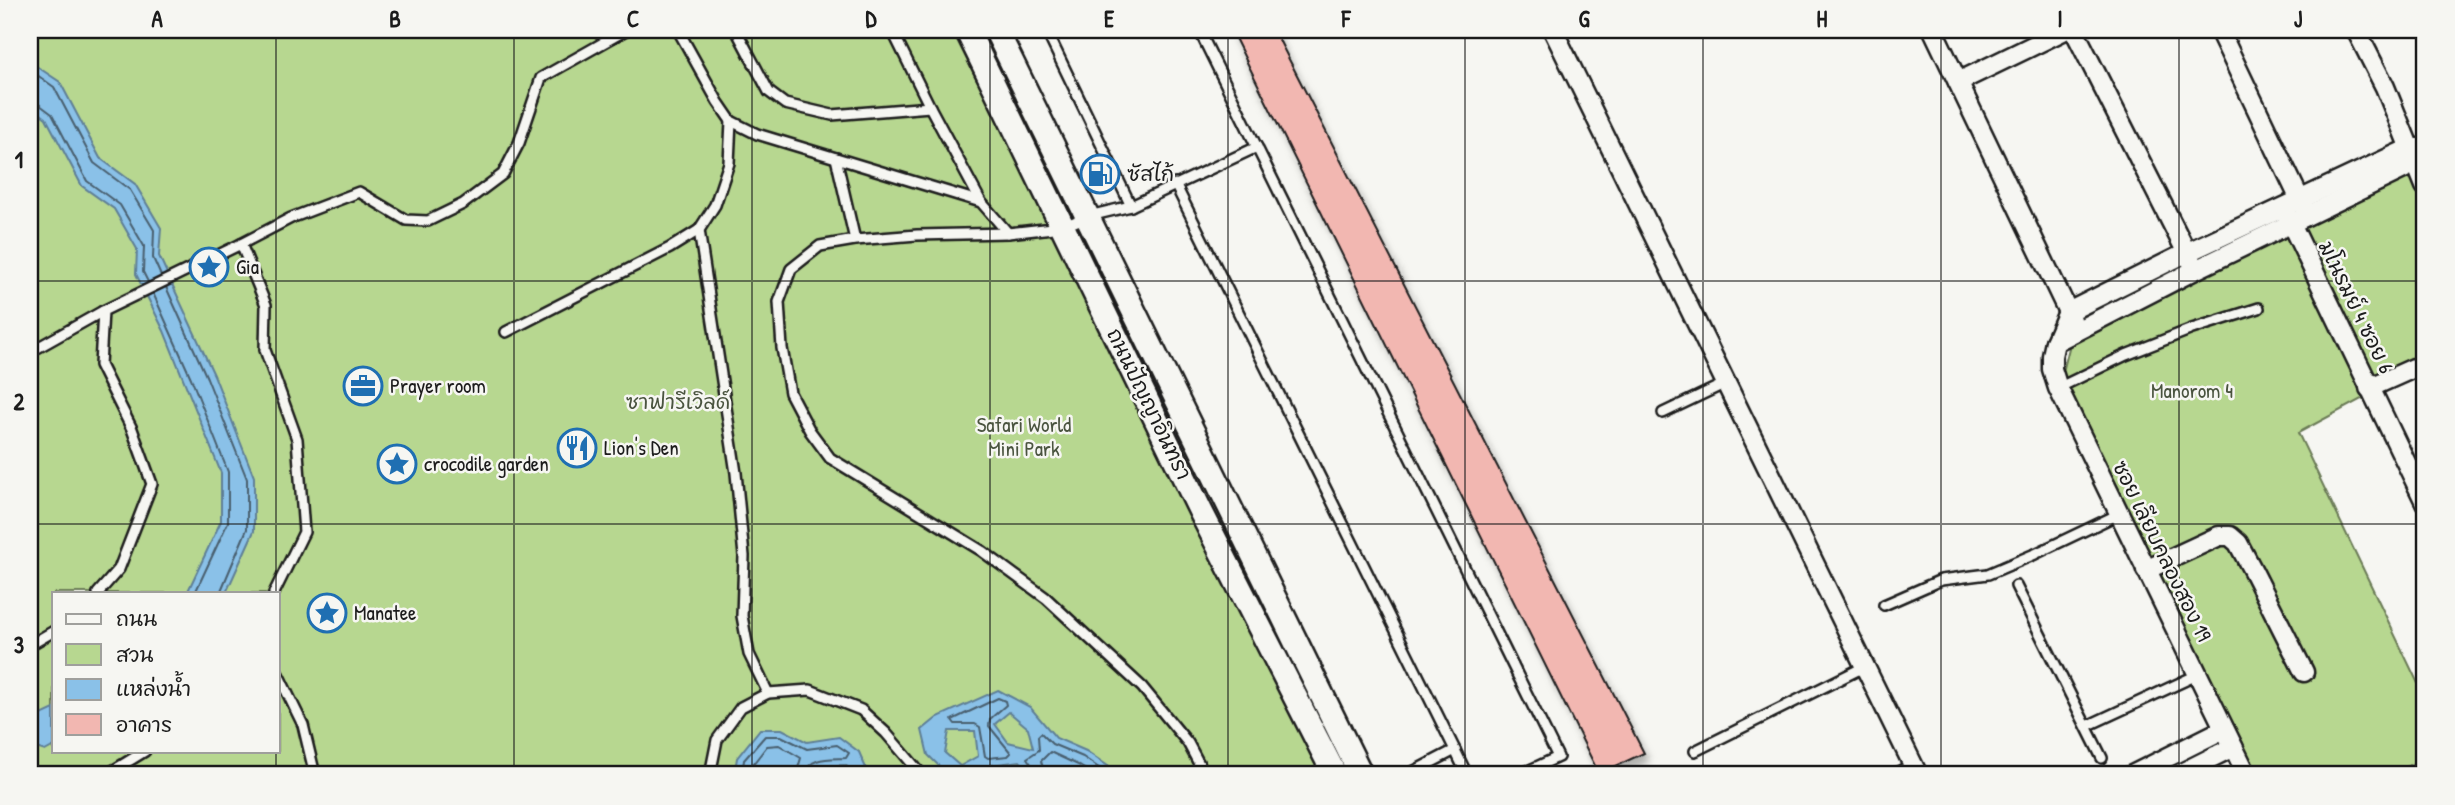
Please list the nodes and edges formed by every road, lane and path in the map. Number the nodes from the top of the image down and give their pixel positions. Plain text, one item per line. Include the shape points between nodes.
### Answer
1 (626, 30) edge
2 (678, 30) edge
3 (736, 30) edge
4 (892, 30) edge
5 (967, 30) edge
6 (996, 30) edge
7 (1046, 30) edge
8 (1199, 30) edge
9 (1553, 30) edge
10 (1933, 30) edge
11 (2065, 30) edge
12 (2074, 30) edge
13 (2218, 30) edge
14 (2356, 30) edge
15 (1958, 82) junction
16 (930, 107) junction
17 (731, 121) junction
18 (1257, 147) junction
19 (2419, 153) edge
20 (836, 158) junction
21 (1175, 184) junction
22 (2425, 186) edge
23 (981, 202) junction
24 (1130, 206) junction
25 (2304, 207) junction
26 (2287, 215) junction
27 (1089, 216) junction
28 (1062, 227) junction
29 (699, 230) junction
30 (1008, 233) junction
31 (855, 240) junction
32 (241, 244) junction
33 (2186, 253) junction
34 (2195, 270) junction
35 (2259, 308) dead end
36 (103, 311) junction
37 (2068, 312) junction
38 (2077, 328) junction
39 (506, 332) dead end
40 (2055, 342) junction
41 (30, 352) edge
42 (2425, 363) edge
43 (1726, 383) junction
44 (2058, 388) junction
45 (2369, 388) junction
46 (1663, 413) dead end
47 (2425, 502) edge
48 (2119, 514) junction
49 (2146, 570) junction
50 (2016, 586) dead end
51 (99, 592) edge
52 (274, 592) edge
53 (1884, 606) dead end
54 (52, 632) edge
55 (30, 645) edge
56 (1864, 667) junction
57 (2304, 672) dead end
58 (2197, 675) junction
59 (280, 678) edge
60 (768, 693) junction
61 (2087, 726) junction
62 (2224, 729) junction
63 (2233, 747) junction
64 (1455, 750) junction
65 (1695, 751) dead end
66 (143, 752) edge
67 (2102, 758) dead end
68 (1915, 770) edge
69 (106, 775) edge
70 (315, 775) edge
71 (709, 775) edge
72 (922, 775) edge
73 (1205, 775) edge
74 (1335, 775) edge
75 (1362, 775) edge
76 (1407, 775) edge
77 (1467, 775) edge
78 (1519, 775) edge
79 (1891, 775) edge
80 (2132, 775) edge
81 (2177, 775) edge
82 (2247, 775) edge

1 - 32 lane via 541,78 503,174 463,204 428,221 406,220 359,192 291,218
2 - 17 lane
3 - 16 lane via 769,92 785,104 832,115
4 - 16 lane
5 - 28 street, ถนนปัญญาอินทรา
6 - 27 street, ถนนปัญญาอินทรา
7 - 24 lane
8 - 18 lane
9 - 43 street
10 - 15 street
11 - 15 street
12 - 33 street
13 - 25 street
14 - 19 street
15 - 37 street
16 - 23 lane
17 - 20 lane via 757,134
17 - 29 lane via 729,163 715,205
18 - 21 lane
18 - 78 lane via 1558,757
19 - 22 street
19 - 25 street
20 - 23 lane
20 - 31 lane
21 - 24 lane
21 - 64 lane
23 - 30 lane
24 - 27 lane
25 - 26 street
26 - 33 street
26 - 34 street
26 - 45 street, มโนรมย์ 4 ซอย 6
27 - 28 lane
27 - 75 street, ถนนปัญญาอินทรา
28 - 30 lane
28 - 74 street, ถนนปัญญาอินทรา
29 - 39 lane
29 - 60 lane via 736,473 744,556 742,617 749,654
30 - 31 lane
31 - 73 lane via 820,246 791,269 779,303 790,393 810,431 830,458 982,551 1055,606 1142,687 1188,743
32 - 36 lane
32 - 52 lane via 266,305 265,350 297,439 304,532
33 - 34 street
33 - 37 street
34 - 38 street
35 - 44 lane via 2126,355
36 - 41 lane
36 - 51 lane via 100,365 152,484 118,569
37 - 38 street
37 - 40 street, ซอย เลียบคลองสอง 19
38 - 40 street
40 - 44 street, ซอย เลียบคลองสอง 19 via 2052,369
42 - 45 street
43 - 46 lane
43 - 56 street
44 - 48 street, ซอย เลียบคลองสอง 19
45 - 47 street, มโนรมย์ 4 ซอย 6
48 - 49 street, ซอย เลียบคลองสอง 19
48 - 53 lane via 1988,574 1941,580
49 - 57 street via 2219,536 2230,536 2238,543
49 - 58 street, ซอย เลียบคลองสอง 19
50 - 61 lane
54 - 55 lane
56 - 65 lane
56 - 68 street
58 - 61 lane
58 - 62 street, ซอย เลียบคลองสอง 19
59 - 70 lane via 303,725
60 - 71 lane via 741,707 717,740
60 - 72 lane via 810,690 861,709
61 - 67 lane
62 - 63 street, ซอย เลียบคลองสอง 19
62 - 80 street
63 - 81 street
63 - 82 street, ซอย เลียบคลองสอง 19
64 - 76 lane
64 - 77 lane
66 - 69 lane
68 - 79 lane

